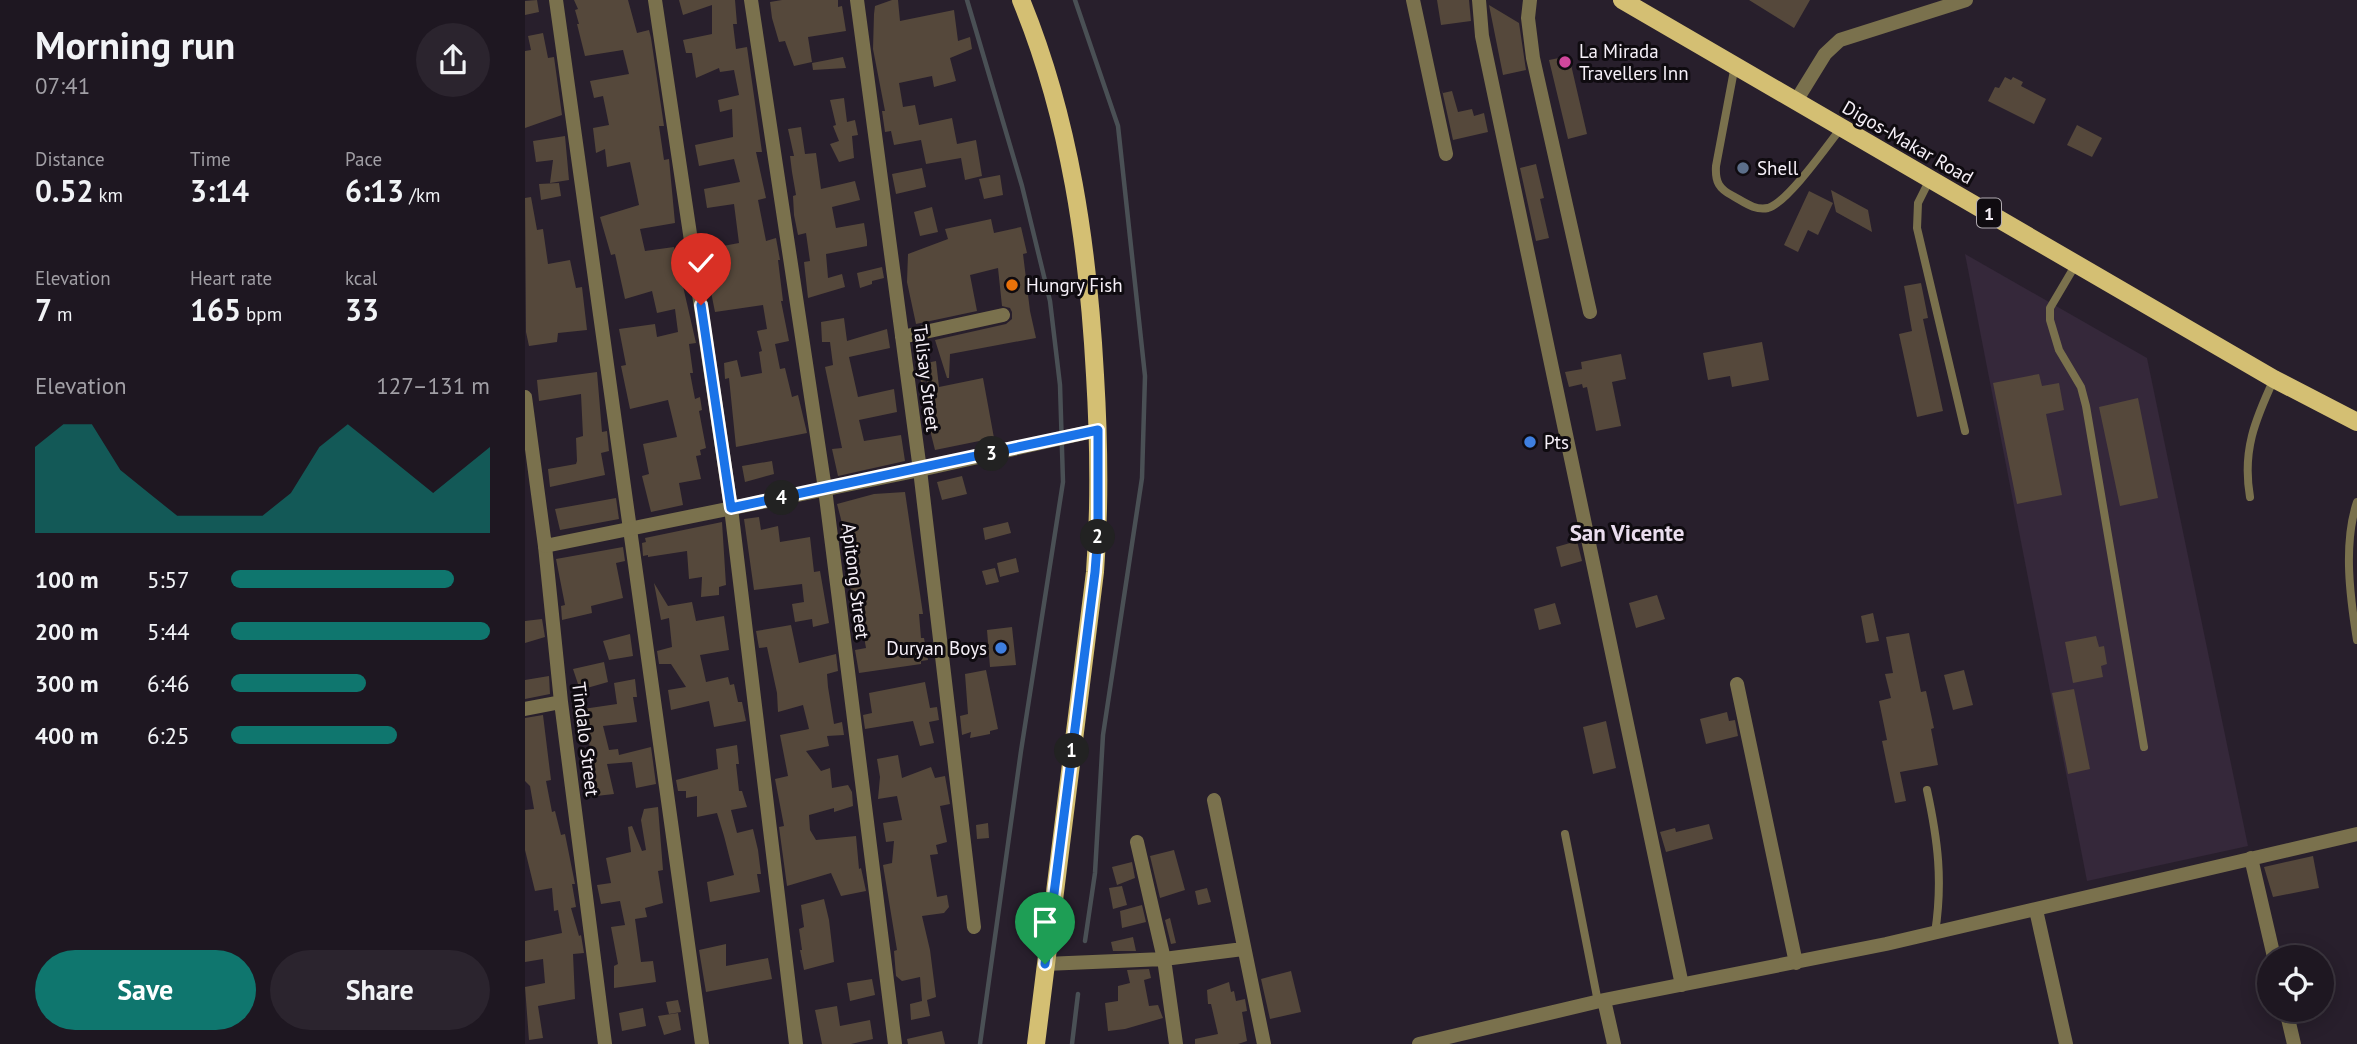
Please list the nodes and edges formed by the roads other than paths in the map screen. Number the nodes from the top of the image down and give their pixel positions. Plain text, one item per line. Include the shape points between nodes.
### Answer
1 (556, 0) edge
2 (655, 0) edge
3 (751, 0) edge
4 (857, 0) edge
5 (1021, 0) edge
6 (1413, 0) edge
7 (1479, 0) edge
8 (1530, 0) edge
9 (1622, 0) edge
10 (1966, 0) edge
11 (1735, 65) junction
12 (1796, 101) junction
13 (1842, 128) junction
14 (1446, 154) dead end
15 (1930, 179) junction
16 (2076, 264) junction
17 (1590, 312) dead end
18 (1003, 315) dead end
19 (902, 337) junction
20 (2274, 379) junction
21 (525, 397) edge
22 (2357, 422) edge
23 (1098, 430) junction
24 (1965, 431) dead end
25 (920, 470) junction
26 (825, 489) junction
27 (2250, 497) dead end
28 (2357, 502) edge
29 (731, 508) junction
30 (630, 529) junction
31 (544, 546) junction
32 (2357, 640) edge
33 (1737, 684) dead end
34 (561, 702) junction
35 (525, 709) edge
36 (2144, 747) dead end
37 (1927, 790) dead end
38 (1214, 800) dead end
39 (1565, 834) dead end
40 (2357, 834) edge
41 (1137, 842) dead end
42 (2251, 858) junction
43 (2036, 910) junction
44 (975, 927) dead end
45 (1935, 933) junction
46 (2271, 945) edge
47 (1244, 948) junction
48 (1164, 959) junction
49 (1796, 963) junction
50 (1045, 964) junction
51 (1682, 985) junction
52 (1601, 1001) junction
53 (2289, 1022) edge
54 (1453, 1040) edge
55 (605, 1044) edge
56 (702, 1044) edge
57 (796, 1044) edge
58 (895, 1044) edge
59 (1036, 1044) edge
60 (1176, 1044) edge
61 (1264, 1044) edge
62 (1419, 1044) edge
63 (1614, 1044) edge
64 (2066, 1044) edge
65 (2294, 1044) edge

1 - 30 street
2 - 29 street
3 - 26 street, Apitong Street
4 - 19 street, Talisay Street
5 - 23 main road via 1054,93 1079,212 1092,319
6 - 14 street
7 - 51 street via 1482,36
8 - 17 street via 1533,58
9 - 11 main road, Digos-Makar Road / 1
10 - 12 street via 1840,40 1825,54
11 - 12 main road, Digos-Makar Road / 1
11 - 13 lane via 1716,166 1716,180 1724,191 1752,206 1774,205
12 - 13 main road, Digos-Makar Road / 1
13 - 15 main road, Digos-Makar Road / 1
15 - 16 main road, Digos-Makar Road / 1
15 - 24 lane via 1918,203 1917,228
16 - 20 main road, Digos-Makar Road / 1
16 - 36 lane via 2050,308 2050,320 2086,406
18 - 19 street
19 - 25 street, Talisay Street
20 - 22 main road, Digos-Makar Road / 1
20 - 27 lane via 2250,436 2246,474
21 - 31 street, Tindalo Street
23 - 25 street
23 - 50 main road via 1095,572
25 - 26 street
25 - 44 street, Talisay Street
26 - 29 street
26 - 58 street, Apitong Street
28 - 32 lane via 2350,557
29 - 30 street
29 - 57 street
30 - 31 street
30 - 56 street
31 - 34 street, Tindalo Street
33 - 49 street
34 - 35 street
34 - 55 street, Tindalo Street
37 - 45 lane via 1941,879
38 - 47 street
39 - 52 lane
40 - 42 street
41 - 48 street
42 - 43 street
42 - 46 street
43 - 45 street
43 - 64 street
45 - 49 street
47 - 48 street
47 - 61 street
48 - 50 street
48 - 60 street
49 - 51 street
50 - 59 main road
51 - 52 street
52 - 54 street
52 - 63 street
53 - 65 street
54 - 62 street

